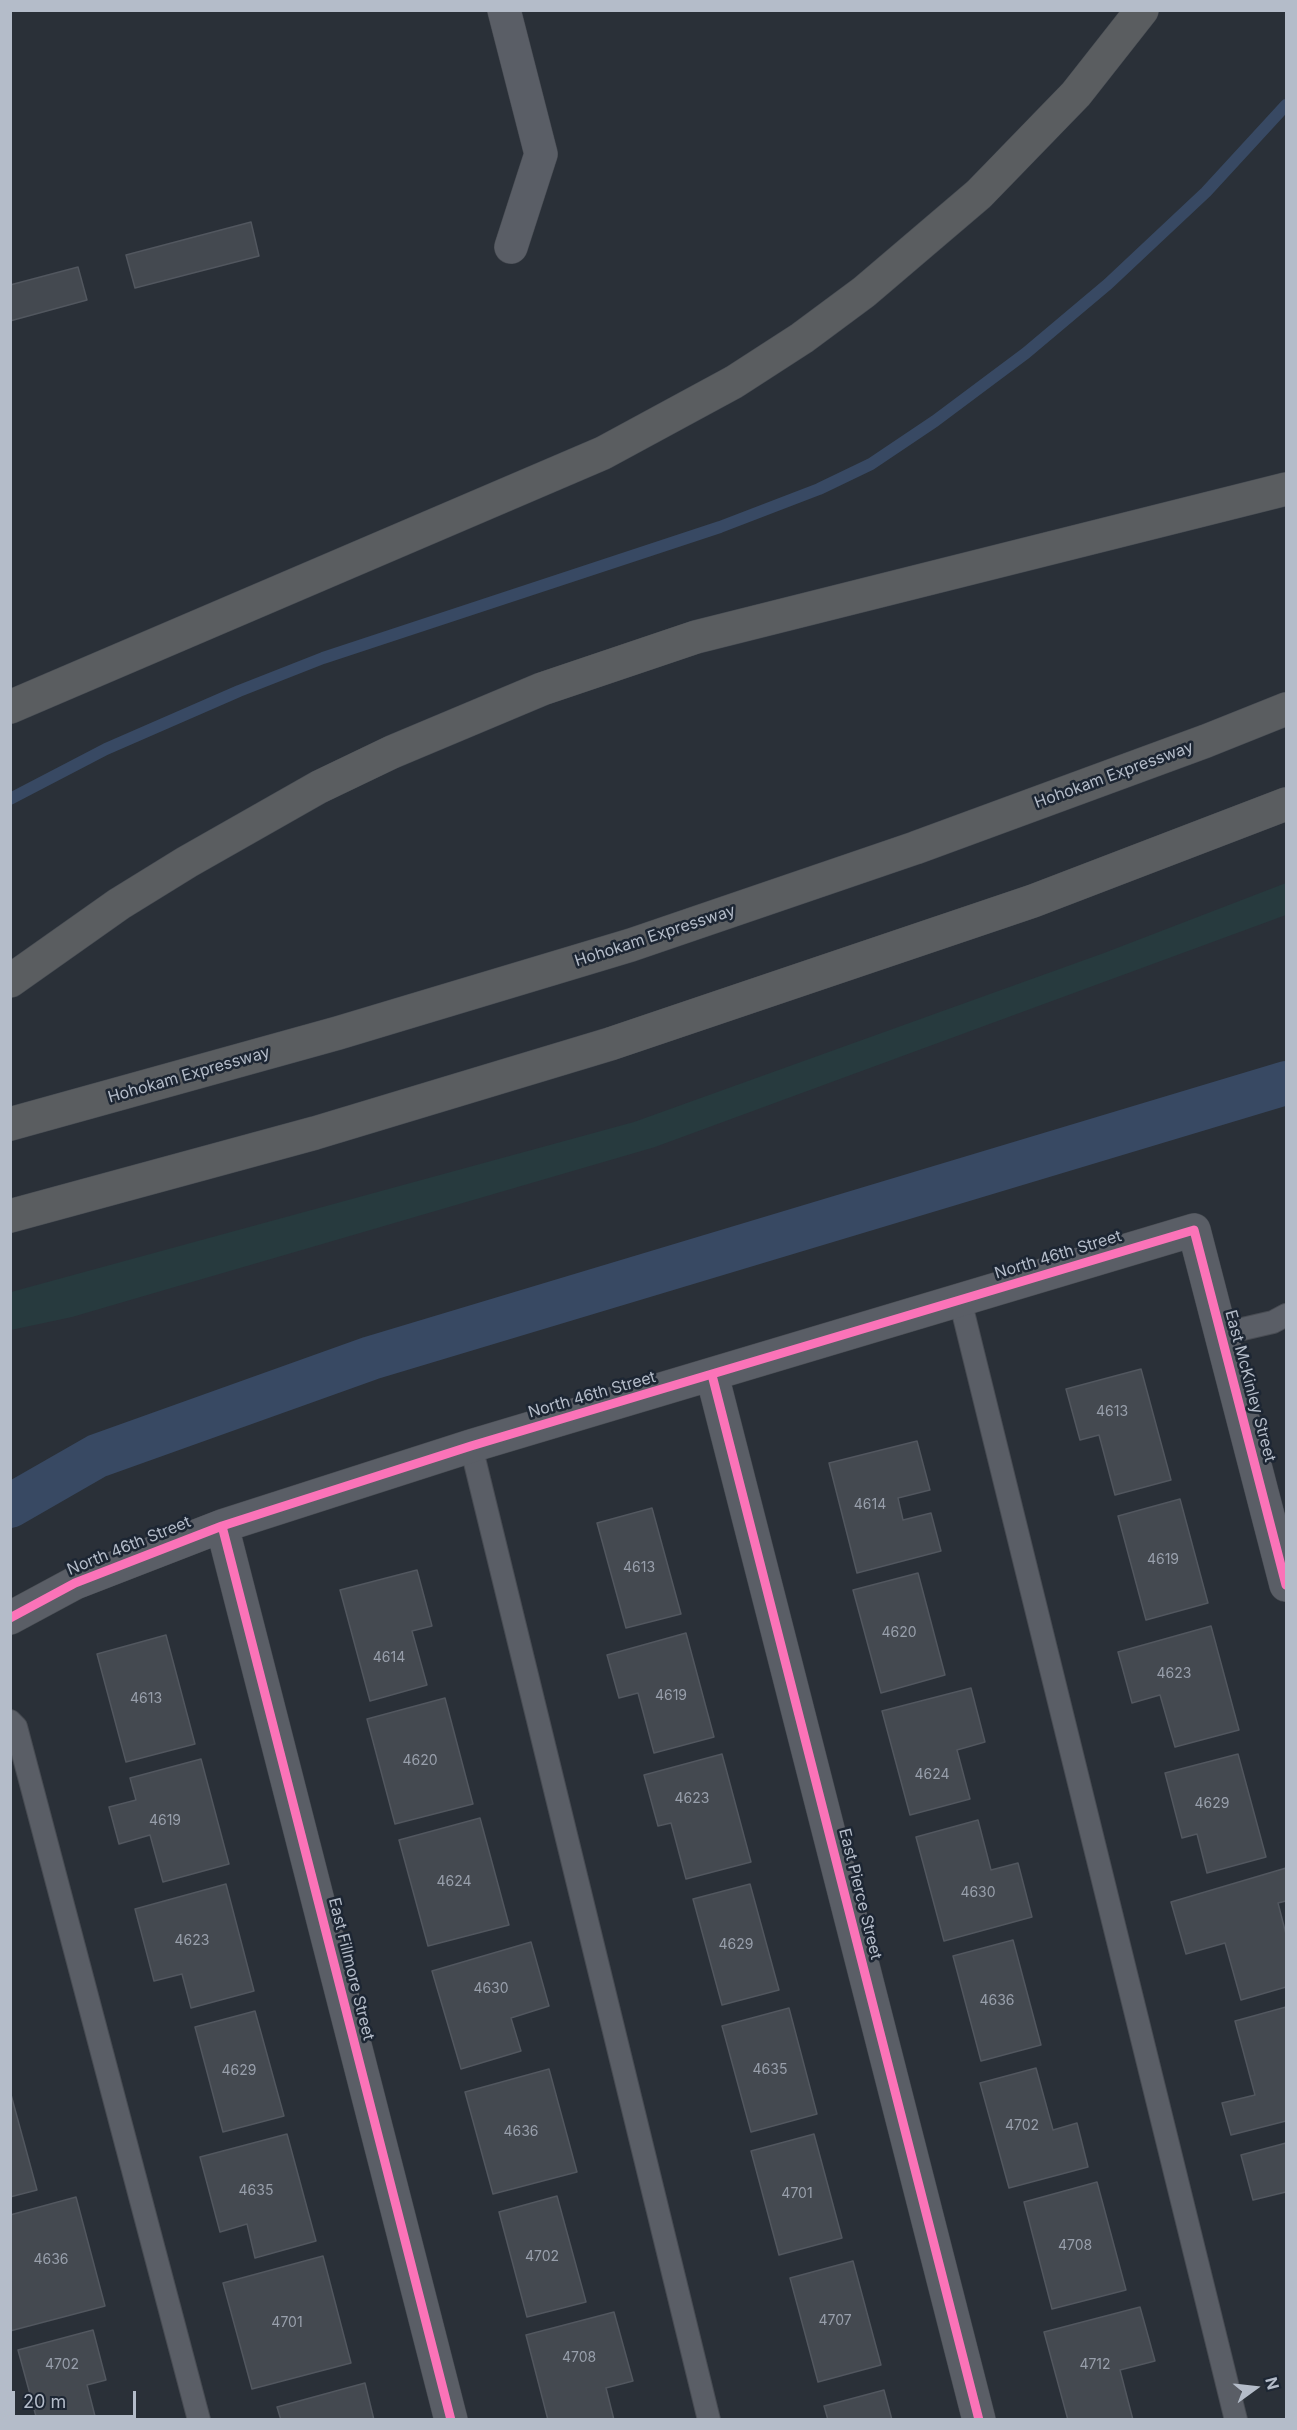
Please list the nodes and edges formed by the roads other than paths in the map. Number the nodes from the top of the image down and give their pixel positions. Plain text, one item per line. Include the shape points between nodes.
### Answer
1 (504, 10) edge
2 (1142, 10) edge
3 (511, 247) dead end
4 (1287, 489) edge
5 (10, 707) edge
6 (1287, 709) edge
7 (1287, 804) edge
8 (10, 981) edge
9 (10, 1124) edge
10 (10, 1216) edge
11 (1194, 1230) joint
12 (960, 1300) junction
13 (1287, 1315) edge
14 (1221, 1334) junction
15 (712, 1375) junction
16 (471, 1446) junction
17 (222, 1526) junction
18 (1287, 1585) edge
19 (10, 1618) edge
20 (10, 1721) edge
21 (199, 2420) edge
22 (451, 2420) edge
23 (709, 2420) edge
24 (979, 2420) edge
25 (1236, 2420) edge

1 - 3 street via 541,154
2 - 5 highway via 1076,94 979,194 864,292 734,382 603,453
4 - 8 highway via 696,637 542,689 402,747 319,787 119,904
6 - 9 highway, Hohokam Expressway via 915,848 631,945 326,1037
7 - 10 highway via 1033,901 610,1044 315,1133
11 - 12 street, North 46th Street
11 - 14 street, East McKinley Street
12 - 15 street, North 46th Street
12 - 25 lane
13 - 14 lane
14 - 18 street, East McKinley Street
15 - 16 street, North 46th Street
15 - 24 street, East Pierce Street
16 - 17 street, North 46th Street
16 - 23 lane
17 - 19 street, North 46th Street via 75,1582
17 - 22 street, East Fillmore Street
20 - 21 lane via 16,1727

